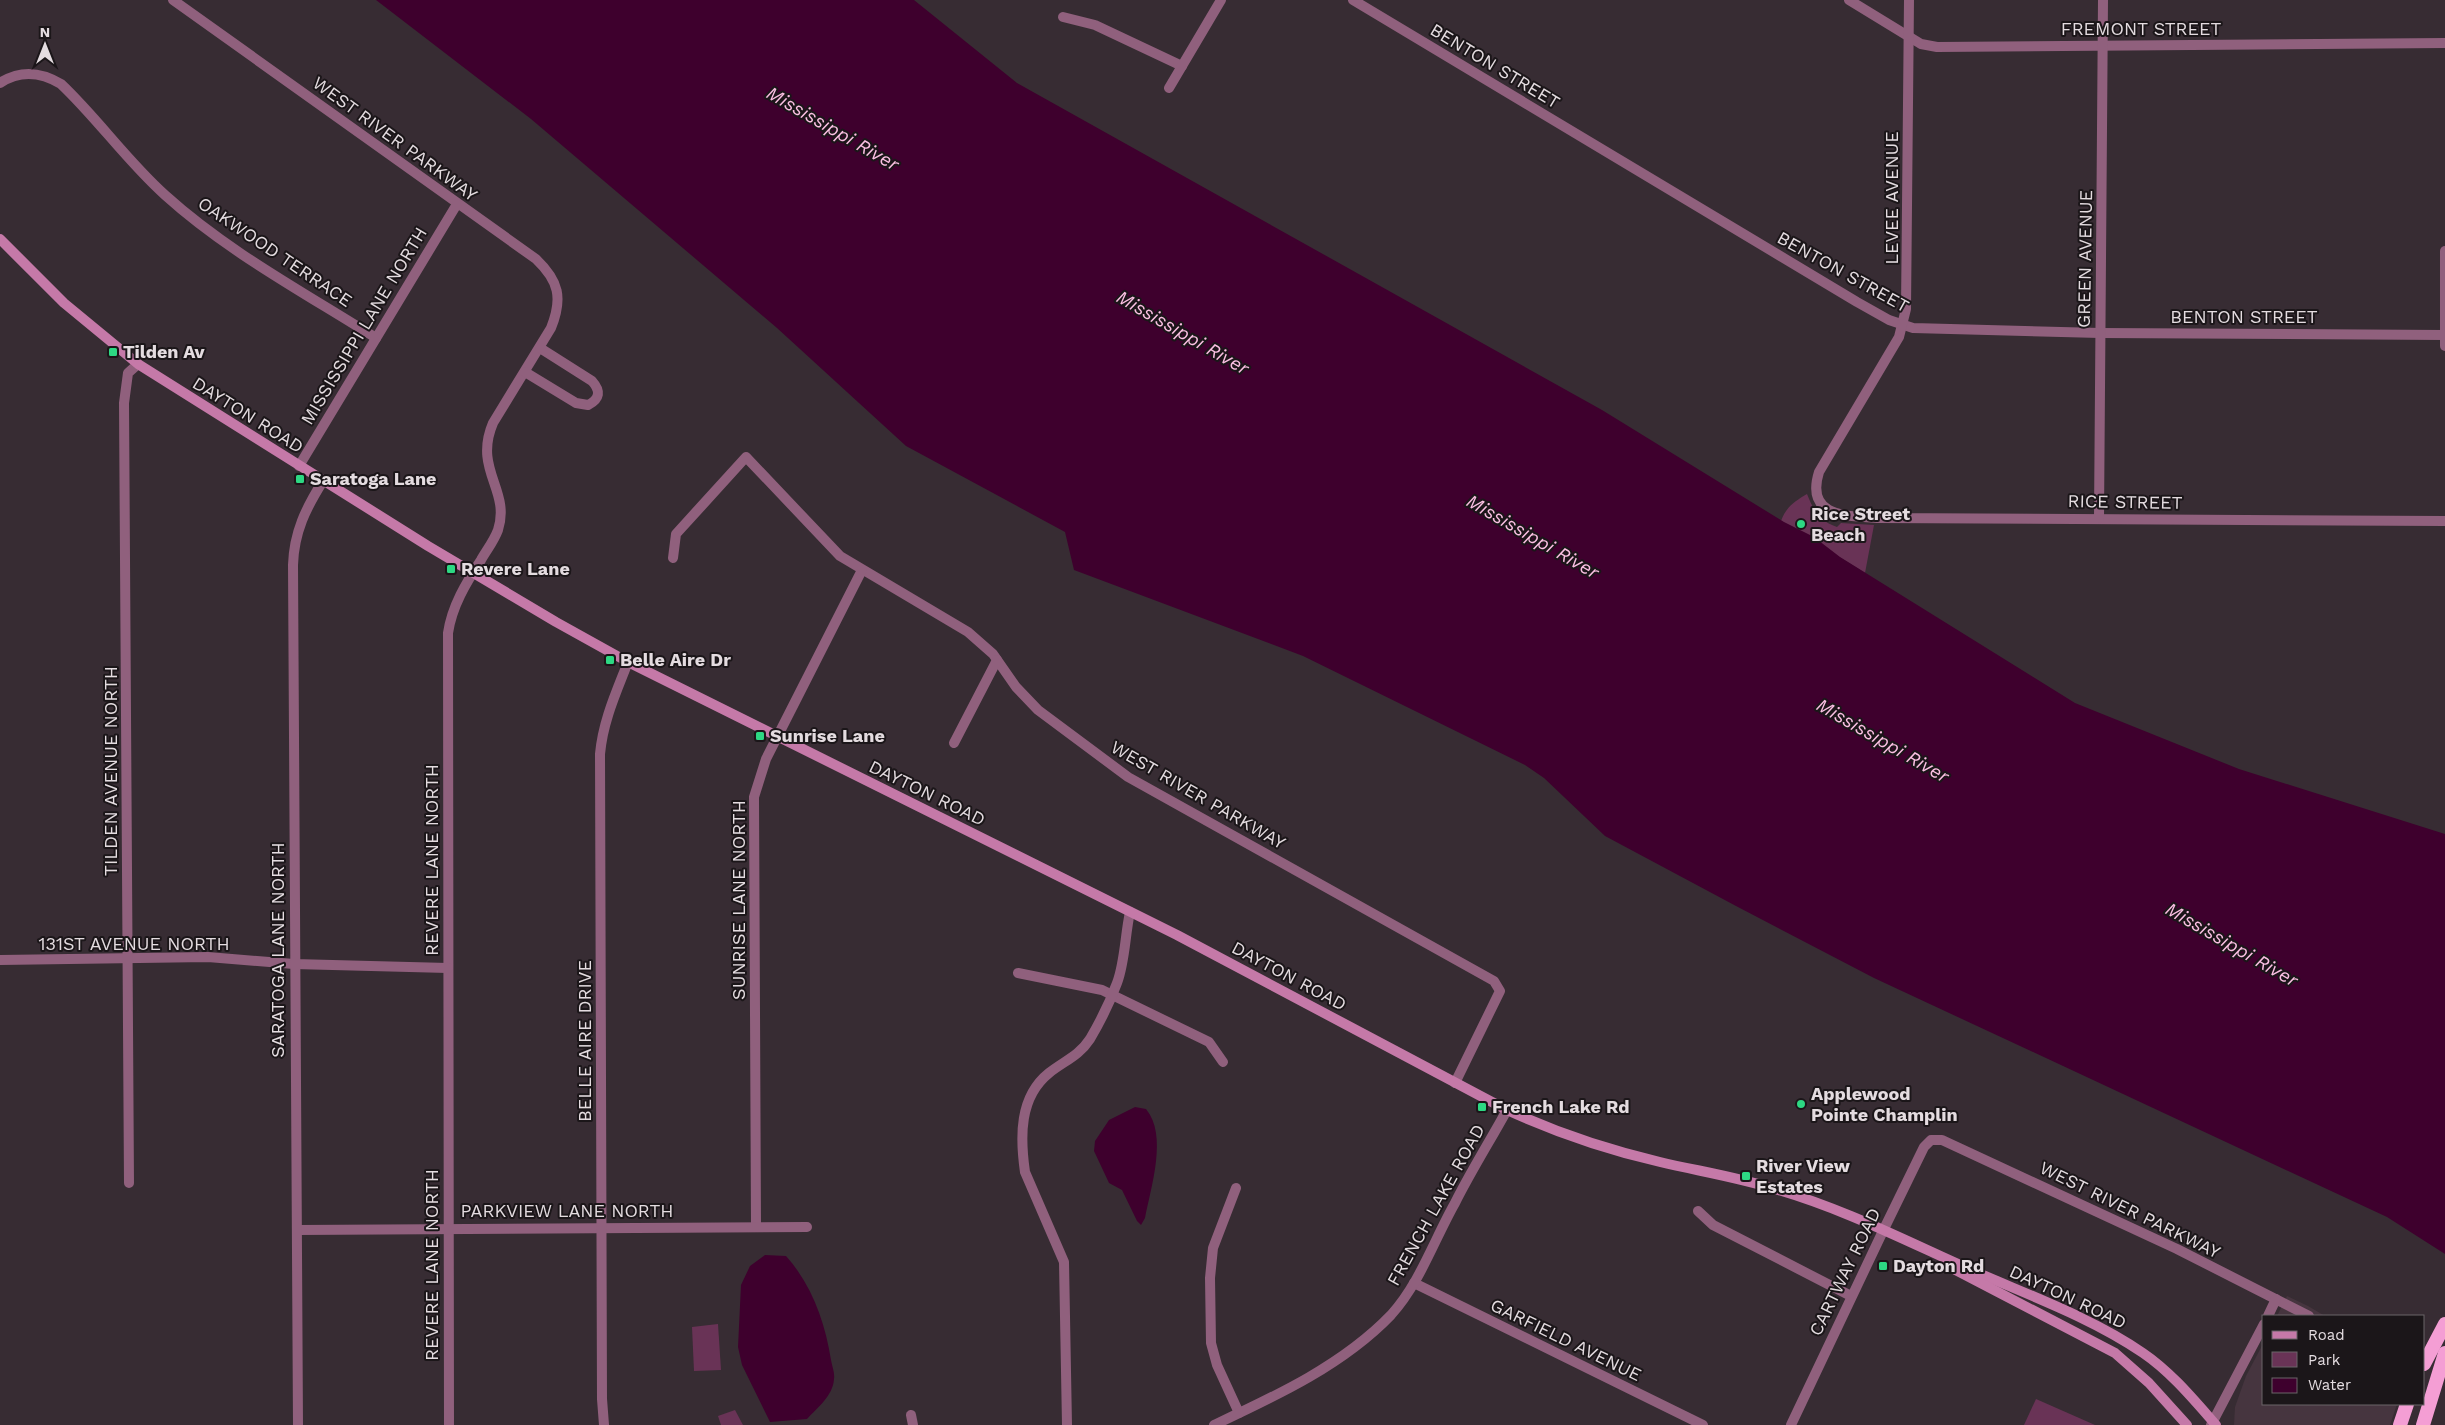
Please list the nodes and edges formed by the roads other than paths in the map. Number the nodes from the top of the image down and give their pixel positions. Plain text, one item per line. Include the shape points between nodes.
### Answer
1 (173, 0) edge
2 (1222, 0) edge
3 (1353, 0) edge
4 (1849, 0) edge
5 (1909, 0) edge
6 (2103, 0) edge
7 (1063, 17) dead end
8 (1910, 38) junction
9 (2445, 43) edge
10 (2102, 45) junction
11 (1182, 66) junction
12 (0, 83) edge
13 (1169, 88) dead end
14 (457, 204) junction
15 (0, 239) edge
16 (2445, 251) edge
17 (1903, 325) junction
18 (551, 328) joint
19 (2100, 333) junction
20 (2445, 334) edge
21 (376, 338) junction
22 (2445, 346) edge
23 (540, 348) junction
24 (138, 364) junction
25 (525, 372) junction
26 (299, 466) junction
27 (323, 481) junction
28 (1816, 492) joint
29 (2099, 518) junction
30 (2445, 521) edge
31 (673, 558) dead end
32 (862, 570) junction
33 (472, 573) junction
34 (997, 660) junction
35 (628, 662) junction
36 (778, 737) junction
37 (954, 743) dead end
38 (1130, 912) junction
39 (128, 957) junction
40 (0, 960) edge
41 (294, 964) junction
42 (448, 968) junction
43 (1018, 974) dead end
44 (1111, 994) junction
45 (1223, 1062) dead end
46 (1455, 1082) junction
47 (1506, 1110) junction
48 (1935, 1139) joint
49 (129, 1183) dead end
50 (1236, 1188) dead end
51 (1698, 1212) dead end
52 (756, 1226) junction
53 (601, 1227) junction
54 (807, 1227) dead end
55 (448, 1229) junction
56 (297, 1230) junction
57 (1883, 1231) junction
58 (1414, 1283) junction
59 (1852, 1296) junction
60 (2276, 1299) junction
61 (2268, 1315) edge
62 (2307, 1315) edge
63 (2445, 1324) edge
64 (2262, 1328) edge
65 (2445, 1352) edge
66 (2425, 1362) edge
67 (2407, 1405) edge
68 (1239, 1414) junction
69 (2213, 1424) edge
70 (298, 1425) edge
71 (449, 1425) edge
72 (604, 1425) edge
73 (1067, 1425) edge
74 (1214, 1425) edge
75 (1703, 1425) edge
76 (1791, 1425) edge
77 (2187, 1425) edge
78 (2400, 1425) edge
79 (2423, 1425) edge

1 - 14 street, WEST RIVER PARKWAY
2 - 11 street
3 - 17 street, BENTON STREET via 1724,224 1857,302
4 - 8 street, FREMONT STREET
5 - 8 street, LEVEE AVENUE
6 - 10 street, GREEN AVENUE
7 - 11 street via 1095,25
8 - 10 street, FREMONT STREET via 1937,47
8 - 17 street, LEVEE AVENUE via 1908,262
9 - 10 street, FREMONT STREET
10 - 19 street, GREEN AVENUE
11 - 13 street
12 - 21 street, OAKWOOD TERRACE via 35,73 62,84 164,194 200,225
14 - 18 street, WEST RIVER PARKWAY via 548,270 559,298
14 - 21 street, MISSISSIPPI LANE NORTH
15 - 24 main road, DAYTON ROAD via 64,303
16 - 20 street
17 - 19 street, BENTON STREET via 1921,329
17 - 28 street, LEVEE AVENUE via 1883,366 1819,472
18 - 23 street, REVERE LANE NORTH
19 - 20 street, BENTON STREET
19 - 29 street, GREEN AVENUE
20 - 22 street
21 - 26 street, MISSISSIPPI LANE NORTH
23 - 25 street, REVERE LANE NORTH
23 - 25 street via 592,381 598,387 596,401 588,405 576,403
24 - 26 main road, DAYTON ROAD
24 - 39 street, TILDEN AVENUE NORTH via 128,374 124,403
25 - 33 street, REVERE LANE NORTH via 487,437 487,465 500,501 500,515 498,530
26 - 27 main road, DAYTON ROAD
27 - 33 main road, DAYTON ROAD
27 - 41 street, SARATOGA LANE NORTH via 299,524 294,543
28 - 29 street, RICE STREET via 1826,508 1840,516
29 - 30 street, RICE STREET
31 - 32 street, WEST RIVER PARKWAY via 676,534 746,457 825,542
32 - 34 street, WEST RIVER PARKWAY via 968,632
32 - 36 street, SUNRISE LANE NORTH
33 - 35 main road, DAYTON ROAD
33 - 42 street, REVERE LANE NORTH via 458,598 448,633
34 - 37 street
34 - 46 street, WEST RIVER PARKWAY via 1038,710 1128,777 1494,981 1500,991
35 - 36 main road, DAYTON ROAD
35 - 53 street, BELLE AIRE DRIVE via 608,713 600,754
36 - 38 main road, DAYTON ROAD
36 - 52 street, SUNRISE LANE NORTH via 758,780 753,817
38 - 44 street via 1117,983
38 - 46 main road, DAYTON ROAD
39 - 40 street, 131ST AVENUE NORTH
39 - 41 street, 131ST AVENUE NORTH via 208,957
39 - 49 street, TILDEN AVENUE NORTH
41 - 42 street, 131ST AVENUE NORTH
41 - 56 street, SARATOGA LANE NORTH
42 - 55 street, REVERE LANE NORTH
43 - 44 street via 1087,985
44 - 45 street via 1209,1042
44 - 73 street via 1083,1048 1038,1084 1029,1098 1023,1128 1025,1172 1064,1262
46 - 47 main road, DAYTON ROAD
47 - 57 main road, DAYTON ROAD via 1611,1148 1800,1196
47 - 58 street, FRENCH LAKE ROAD
48 - 57 street, CARTWAY ROAD via 1924,1147
48 - 60 street, WEST RIVER PARKWAY via 1950,1142
50 - 68 street via 1213,1248 1211,1342 1217,1365
51 - 59 street via 1713,1225
52 - 53 street, PARKVIEW LANE NORTH
52 - 54 street, PARKVIEW LANE NORTH
53 - 55 street, PARKVIEW LANE NORTH
53 - 72 street, BELLE AIRE DRIVE
55 - 56 street, PARKVIEW LANE NORTH
55 - 71 street, REVERE LANE NORTH
56 - 70 street, SARATOGA LANE NORTH
57 - 59 street, CARTWAY ROAD
57 - 69 main road, DAYTON ROAD via 2125,1342 2158,1364
57 - 77 main road, DAYTON ROAD via 2115,1353 2150,1383
58 - 68 street, FRENCH LAKE ROAD via 1392,1314 1363,1341 1329,1365
58 - 75 street, GARFIELD AVENUE
59 - 76 street, CARTWAY ROAD
60 - 61 street
60 - 62 street, WEST RIVER PARKWAY
63 - 66 highway
64 - 69 street
65 - 79 highway
67 - 78 highway
68 - 74 street, FRENCH LAKE ROAD

